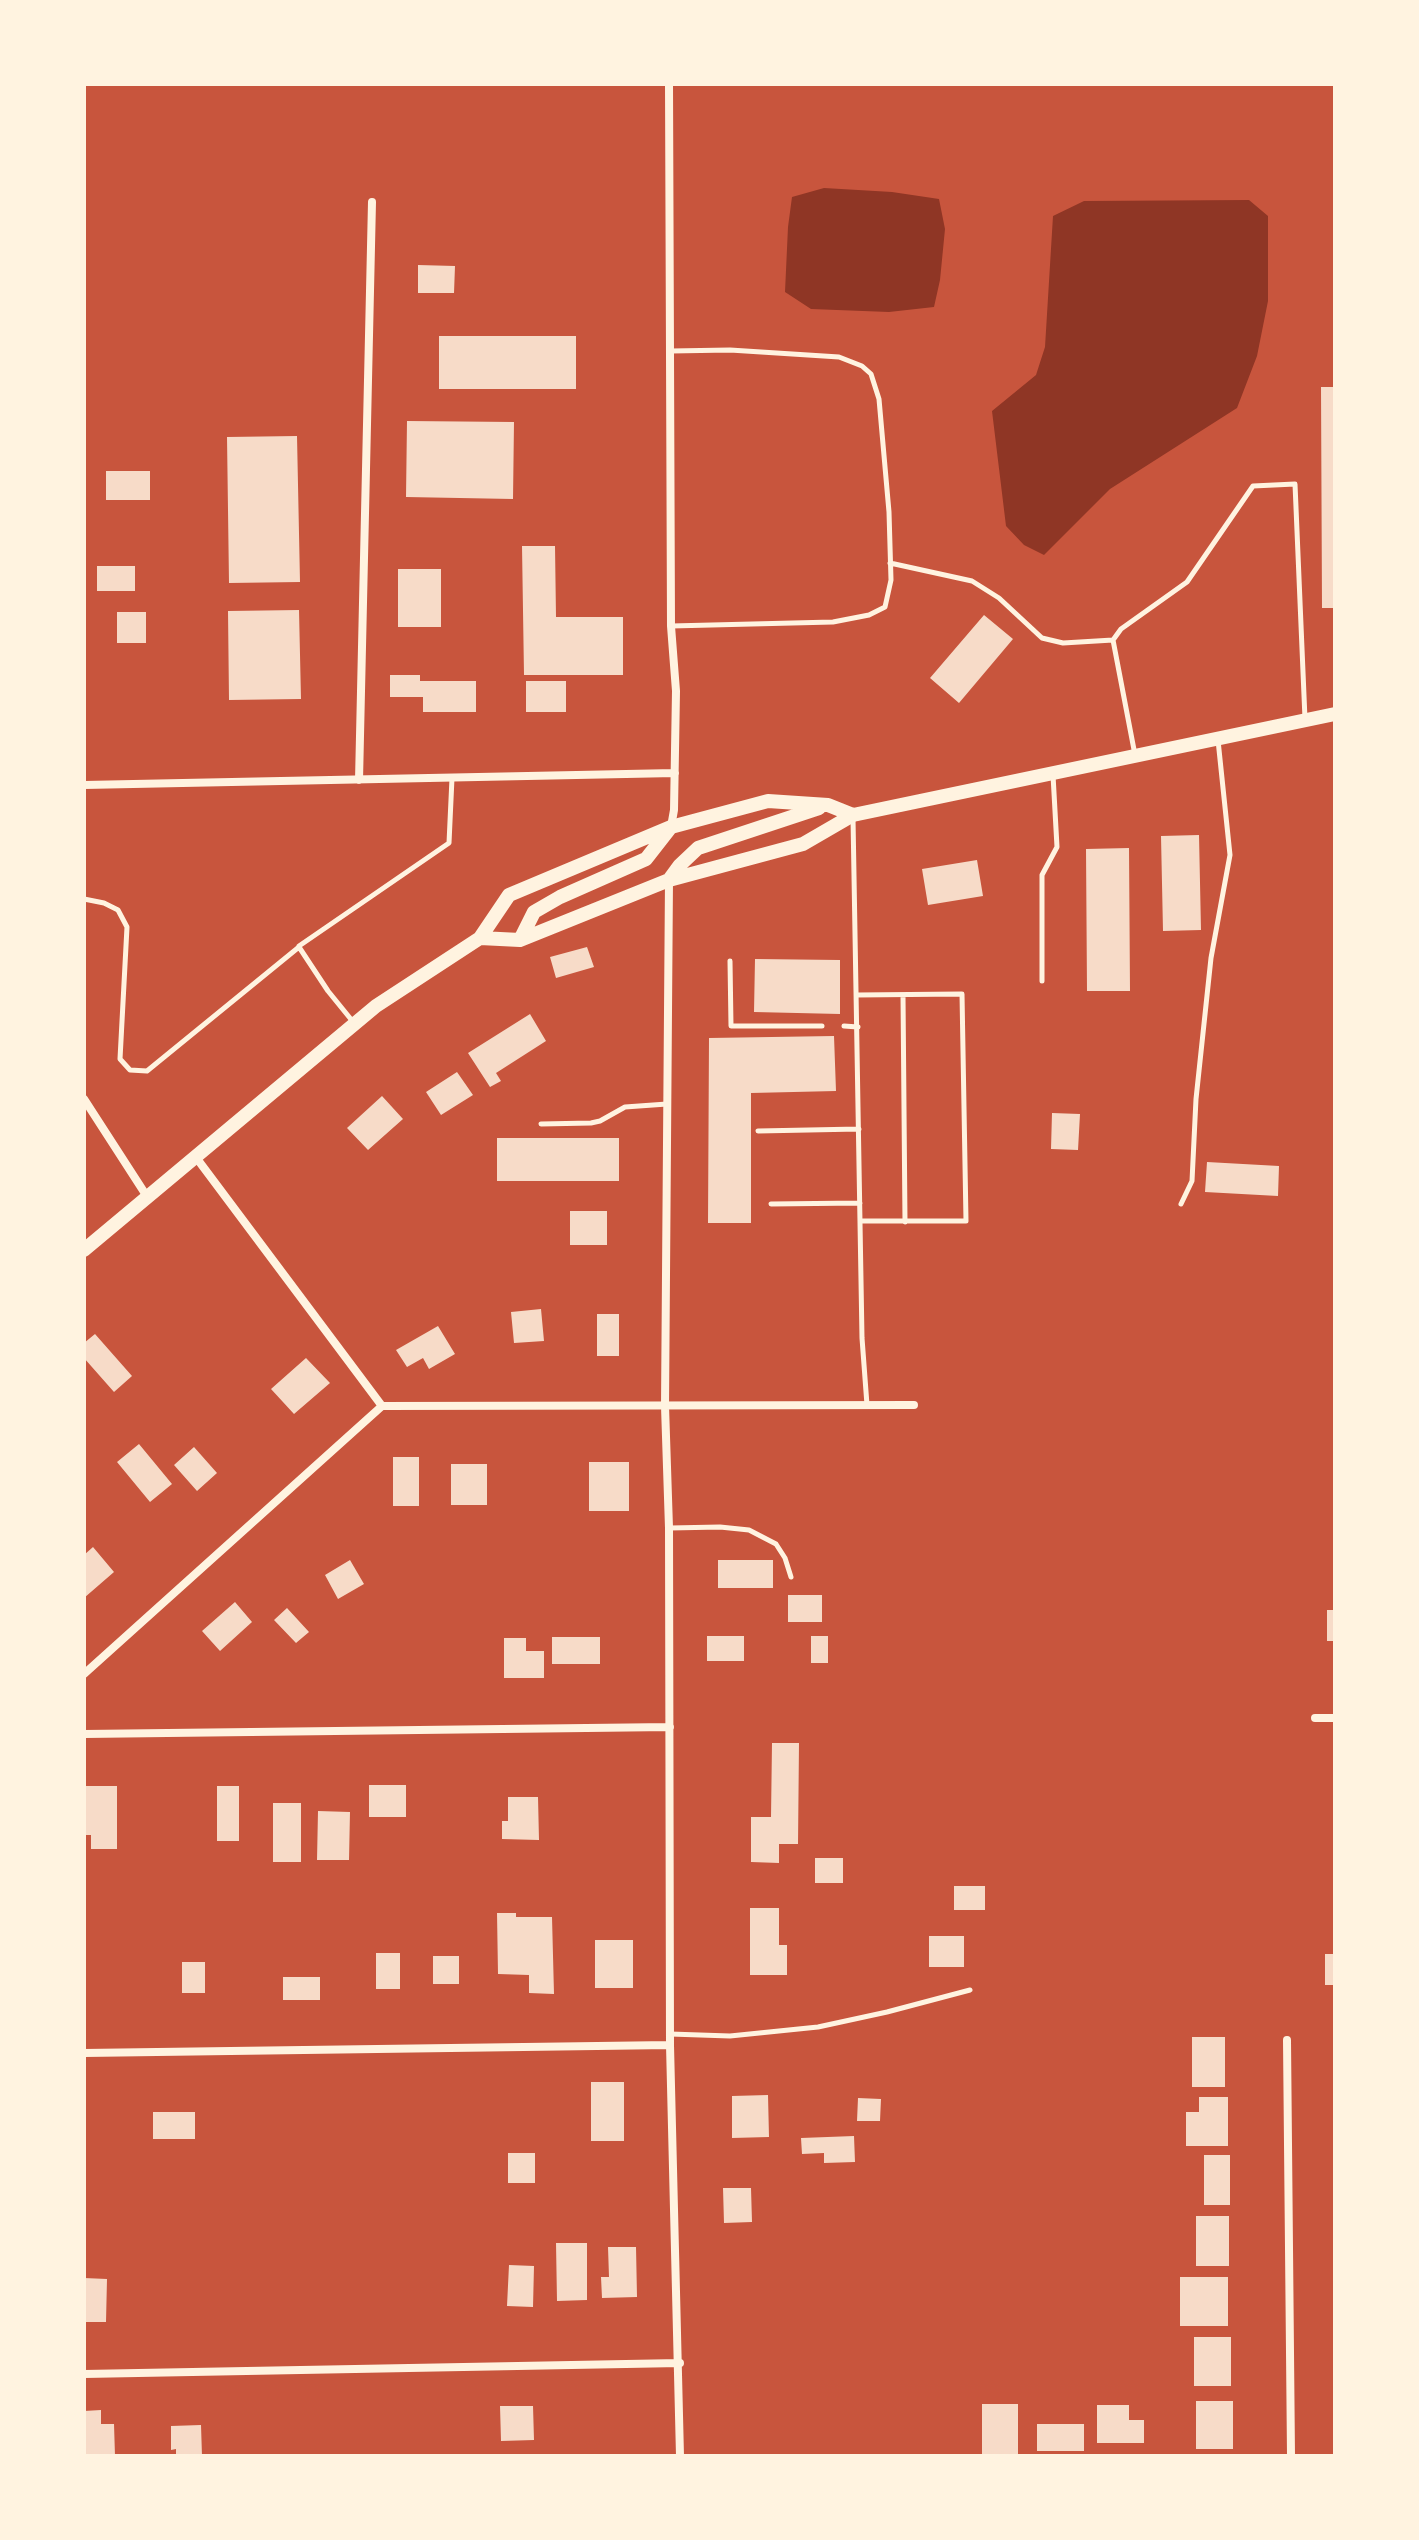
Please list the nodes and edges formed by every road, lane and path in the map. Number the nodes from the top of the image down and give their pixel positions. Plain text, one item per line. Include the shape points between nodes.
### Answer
1 (669, 84) edge
2 (372, 202) dead end
3 (670, 351) junction
4 (890, 563) junction
5 (671, 626) junction
6 (1113, 640) junction
7 (1335, 714) edge
8 (1305, 721) junction
9 (1218, 739) junction
10 (1135, 756) junction
11 (675, 773) junction
12 (1053, 774) junction
13 (452, 778) junction
14 (359, 780) junction
15 (84, 785) edge
16 (828, 805) junction
17 (853, 815) junction
18 (671, 827) junction
19 (669, 880) junction
20 (84, 899) edge
21 (480, 938) junction
22 (520, 940) junction
23 (299, 947) junction
24 (730, 961) dead end
25 (1042, 981) dead end
26 (857, 995) junction
27 (903, 995) junction
28 (355, 1024) junction
29 (822, 1026) dead end
30 (844, 1026) dead end
31 (858, 1027) junction
32 (84, 1099) edge
33 (667, 1104) junction
34 (541, 1124) dead end
35 (859, 1129) junction
36 (758, 1131) dead end
37 (195, 1156) junction
38 (146, 1195) junction
39 (860, 1203) junction
40 (771, 1204) dead end
41 (1181, 1204) dead end
42 (860, 1221) junction
43 (905, 1222) junction
44 (84, 1250) edge
45 (867, 1405) junction
46 (914, 1405) dead end
47 (382, 1406) junction
48 (665, 1406) junction
49 (669, 1528) junction
50 (791, 1577) dead end
51 (84, 1674) edge
52 (1315, 1718) dead end
53 (1335, 1718) edge
54 (670, 1727) junction
55 (84, 1734) edge
56 (970, 1990) dead end
57 (670, 2034) junction
58 (1287, 2040) dead end
59 (670, 2045) junction
60 (84, 2053) edge
61 (680, 2363) junction
62 (84, 2374) edge
63 (680, 2456) edge
64 (1291, 2456) edge

1 - 3 street
2 - 14 street
3 - 4 lane via 839,357 871,374 879,399
3 - 5 street
4 - 5 lane via 885,607 869,615 833,622
4 - 6 lane via 972,581 1042,638 1063,643
5 - 11 street
6 - 8 lane via 1187,582 1253,486 1295,484
6 - 10 lane
7 - 8 main road
8 - 9 main road
9 - 10 main road
9 - 41 lane via 1230,855 1211,958 1192,1181
10 - 12 main road
11 - 13 street
11 - 18 street
12 - 17 main road
12 - 25 lane via 1057,847 1042,875
13 - 14 street
13 - 23 lane via 449,843
14 - 15 street
16 - 17 main road
16 - 18 main road via 768,801
16 - 19 main road via 698,848
17 - 19 main road via 803,844
17 - 26 lane
18 - 21 main road via 509,895
18 - 22 main road via 646,859 534,912
19 - 22 main road
19 - 33 street
20 - 23 lane via 118,910 127,927 120,1059 130,1070 147,1071
21 - 22 main road
21 - 28 main road
23 - 28 lane
24 - 29 lane via 731,1026
26 - 27 lane
26 - 31 lane
27 - 43 lane
27 - 43 lane via 962,994 966,1221
28 - 37 main road
30 - 31 lane
31 - 35 lane
32 - 38 street
33 - 34 lane via 625,1107 591,1123
33 - 48 street
35 - 36 lane
35 - 39 lane
37 - 38 main road
37 - 47 street
38 - 44 main road
39 - 40 lane
39 - 42 lane
42 - 43 lane
42 - 45 lane
45 - 46 street
45 - 48 street
47 - 48 street
47 - 51 street
48 - 49 street
49 - 50 lane via 749,1530 776,1544
49 - 54 street
52 - 53 street
54 - 55 street
54 - 57 street
56 - 57 lane via 818,2027 730,2036
57 - 59 street
58 - 64 street
59 - 60 street
59 - 61 street
61 - 62 street
61 - 63 street

